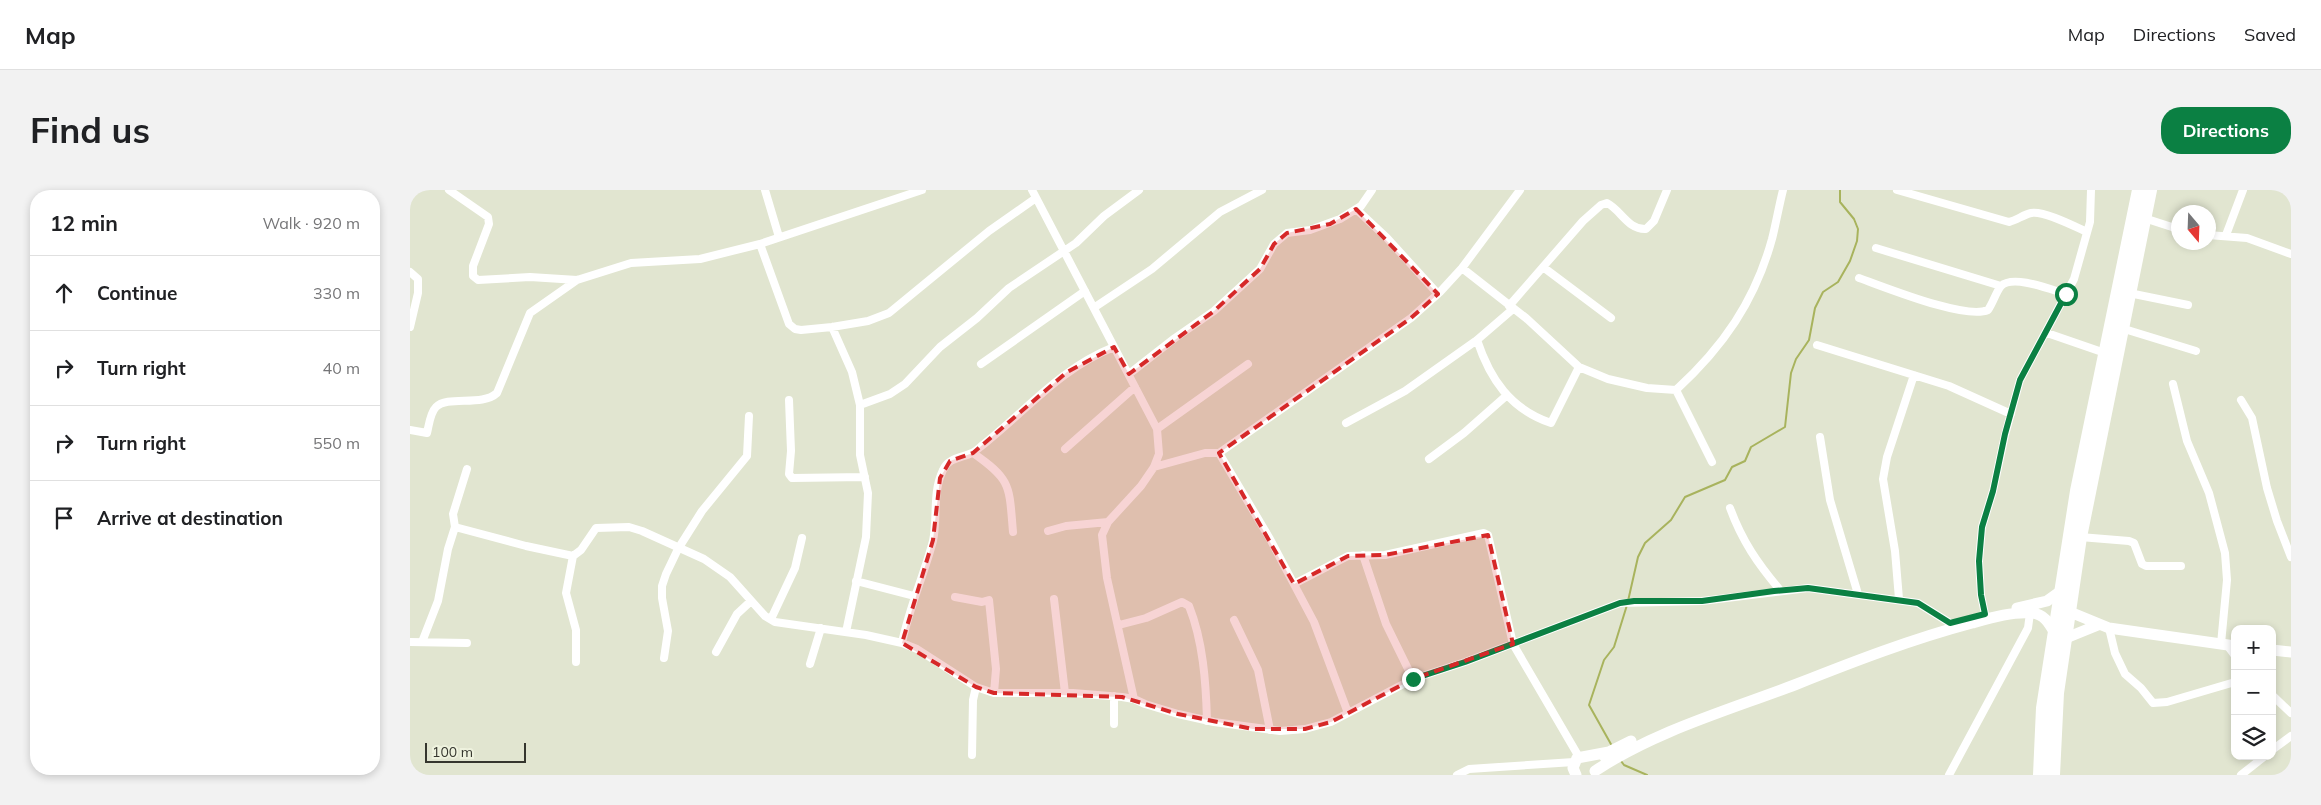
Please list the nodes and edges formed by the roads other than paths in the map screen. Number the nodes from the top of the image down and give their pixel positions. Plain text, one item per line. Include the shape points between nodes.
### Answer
1 (450, 190) edge
2 (765, 190) edge
3 (922, 190) edge
4 (1032, 190) edge
5 (1139, 190) edge
6 (1262, 190) edge
7 (1372, 190) edge
8 (1520, 190) edge
9 (1667, 190) edge
10 (1783, 190) edge
11 (1897, 190) edge
12 (2091, 190) edge
13 (2139, 190) edge
14 (2150, 190) edge
15 (2243, 190) edge
16 (1036, 198) junction
17 (1356, 209) junction
18 (2144, 218) junction
19 (2171, 227) edge
20 (2087, 232) junction
21 (2216, 235) edge
22 (2226, 235) junction
23 (779, 237) junction
24 (760, 244) junction
25 (1876, 248) dead end
26 (1065, 250) junction
27 (2291, 254) edge
28 (1462, 268) junction
29 (1543, 268) junction
30 (410, 272) edge
31 (1858, 278) dead end
32 (577, 280) junction
33 (2001, 286) junction
34 (1085, 291) junction
35 (2129, 293) junction
36 (1438, 294) junction
37 (2066, 294) junction
38 (2188, 305) dead end
39 (1095, 307) junction
40 (1511, 307) junction
41 (1611, 318) dead end
42 (410, 327) edge
43 (832, 327) junction
44 (2121, 328) junction
45 (2047, 333) junction
46 (1477, 340) junction
47 (1817, 345) dead end
48 (1114, 347) junction
49 (2196, 351) dead end
50 (2105, 353) junction
51 (981, 364) dead end
52 (1248, 364) dead end
53 (1579, 367) junction
54 (1129, 374) junction
55 (1914, 375) junction
56 (2173, 384) dead end
57 (1135, 387) junction
58 (1676, 390) junction
59 (1506, 396) junction
60 (788, 400) dead end
61 (2241, 400) dead end
62 (860, 405) junction
63 (2011, 414) junction
64 (749, 416) dead end
65 (1346, 423) dead end
66 (1158, 429) junction
67 (410, 430) edge
68 (1820, 437) dead end
69 (1065, 449) dead end
70 (973, 453) junction
71 (1219, 453) junction
72 (1429, 459) dead end
73 (1712, 462) dead end
74 (1154, 467) junction
75 (467, 469) dead end
76 (865, 477) junction
77 (1730, 508) dead end
78 (1108, 522) junction
79 (455, 527) junction
80 (1048, 531) dead end
81 (1013, 532) dead end
82 (2080, 537) junction
83 (802, 538) dead end
84 (678, 549) junction
85 (1363, 555) junction
86 (574, 556) junction
87 (2291, 556) edge
88 (2181, 566) dead end
89 (856, 581) junction
90 (1294, 584) junction
91 (1780, 590) junction
92 (2061, 591) junction
93 (1858, 594) junction
94 (914, 596) junction
95 (955, 597) dead end
96 (1054, 599) dead end
97 (1899, 599) junction
98 (752, 601) junction
99 (2070, 612) junction
100 (2030, 613) junction
101 (1985, 614) junction
102 (771, 620) junction
103 (1234, 620) dead end
104 (1950, 623) junction
105 (1119, 626) junction
106 (2103, 627) junction
107 (821, 628) junction
108 (846, 632) junction
109 (2061, 637) junction
110 (410, 642) edge
111 (422, 642) junction
112 (467, 643) dead end
113 (902, 643) junction
114 (1513, 644) junction
115 (2227, 645) edge
116 (2276, 650) edge
117 (716, 652) dead end
118 (2291, 652) edge
119 (664, 658) dead end
120 (576, 662) dead end
121 (810, 664) dead end
122 (1413, 679) junction
123 (2231, 683) edge
124 (976, 687) junction
125 (994, 693) junction
126 (1065, 693) junction
127 (1114, 696) junction
128 (1134, 698) junction
129 (2276, 699) edge
130 (1348, 713) junction
131 (2291, 713) edge
132 (1207, 721) junction
133 (1114, 724) dead end
134 (1270, 730) junction
135 (2291, 736) edge
136 (2276, 747) edge
137 (1614, 753) junction
138 (972, 755) dead end
139 (1576, 760) junction
140 (2260, 760) edge
141 (1594, 773) edge
142 (1457, 775) edge
143 (1576, 775) edge
144 (1949, 775) edge
145 (2040, 775) edge
146 (2053, 775) edge
147 (2241, 775) edge

1 - 32 street via 488,217 473,266 475,278
2 - 23 street
3 - 23 street
4 - 16 street
5 - 26 street
6 - 39 street via 1220,212 1152,269
7 - 17 street
8 - 28 street
9 - 29 street via 1654,221 1646,229 1626,220 1613,206 1601,204
10 - 58 street via 1772,240 1746,305 1716,351
11 - 20 street via 2009,222 2031,213 2040,214
12 - 20 street
13 - 50 highway
14 - 18 highway
15 - 22 street
16 - 26 street
16 - 43 street via 989,231 889,312 868,321
17 - 36 street
17 - 54 street via 1330,224 1287,233 1274,244 1260,269 1214,311
18 - 19 street
18 - 35 highway
20 - 37 street via 2074,279
21 - 22 street
22 - 27 street via 2248,238
23 - 24 street
24 - 32 street via 700,259 631,263
24 - 43 street via 789,324 801,330
25 - 33 street
26 - 34 street
26 - 62 street via 1009,288 940,347 905,384 890,394
28 - 36 street
28 - 40 street
29 - 40 street
29 - 41 street
30 - 42 street via 418,279 418,293
31 - 33 street via 1934,304 1973,313 1988,310
32 - 67 street via 530,313 494,396 441,403 435,408 427,433
33 - 37 street via 2018,280
34 - 39 street
34 - 51 street
35 - 38 street
35 - 44 highway
36 - 71 street via 1411,318
37 - 45 street
39 - 48 street
40 - 46 street
40 - 53 street
43 - 62 street via 852,372
44 - 49 street
44 - 82 highway
45 - 50 street
45 - 63 street via 2020,380
46 - 59 street via 1486,366
46 - 65 street via 1405,390
47 - 55 street
48 - 54 street
48 - 70 street via 1094,355 1055,380
50 - 92 highway
52 - 66 street
53 - 58 street via 1608,379 1646,388
53 - 59 street via 1551,423
54 - 57 street
55 - 63 street via 1949,386
55 - 97 street via 1883,479
56 - 115 street via 2187,441 2209,493 2225,553
57 - 66 street
57 - 69 street
58 - 73 street
59 - 72 street
60 - 76 street via 789,474 792,478
61 - 87 street via 2252,418 2267,488
62 - 76 street via 860,455
63 - 101 street via 1982,527 1979,561
64 - 84 street via 748,456 702,511
66 - 74 street via 1159,454
68 - 93 street via 1830,500
70 - 81 street via 1005,480 1010,491
70 - 94 street via 950,461 944,468 936,494 933,540
71 - 74 street via 1205,453
71 - 90 street
74 - 78 street
75 - 79 street via 453,514
76 - 89 street via 868,514
77 - 91 street via 1753,557
78 - 80 street
78 - 105 street via 1102,535 1107,578
79 - 86 street
79 - 111 street via 438,601
82 - 88 street via 2129,541 2146,566
82 - 99 highway
83 - 102 street via 795,568
84 - 86 street via 629,527 600,527 593,531
84 - 98 street via 704,559 730,577
84 - 119 street via 662,586 668,631
85 - 90 street via 1348,556
85 - 114 street via 1384,555 1484,533 1488,536
85 - 122 street via 1386,624
86 - 120 street via 566,594 576,630
89 - 94 street
89 - 108 street
90 - 130 street via 1314,622
91 - 93 street via 1808,588
91 - 114 street via 1702,601 1620,603
92 - 101 street via 2047,601
92 - 109 highway
93 - 97 street
94 - 113 street
95 - 125 street via 982,602 989,600 996,669
96 - 126 street
97 - 104 street via 1918,603
98 - 102 street
98 - 117 street via 736,614
99 - 106 street
99 - 109 highway
100 - 109 street via 2041,616
100 - 137 street via 1985,620 1898,645
100 - 144 street via 2028,628
101 - 104 street
102 - 107 street
103 - 134 street via 1258,670
104 - 137 street via 1877,646
105 - 128 street
105 - 132 street via 1182,602 1188,606 1203,661
106 - 109 street
106 - 115 street
106 - 123 street via 2126,674 2153,703
107 - 108 street
107 - 121 street
108 - 113 street
109 - 145 highway via 2043,708
109 - 146 highway
110 - 111 street
111 - 112 street
113 - 124 street via 917,649
114 - 122 street
114 - 139 street
116 - 118 street
122 - 130 street
124 - 125 street
124 - 138 street
125 - 126 street
126 - 127 street
127 - 128 street
127 - 133 street
128 - 132 street
129 - 131 street
130 - 134 street via 1331,722 1305,729
132 - 134 street
135 - 136 street
137 - 139 street
137 - 141 street
139 - 142 street via 1470,769
139 - 143 street via 1573,768
140 - 147 street

